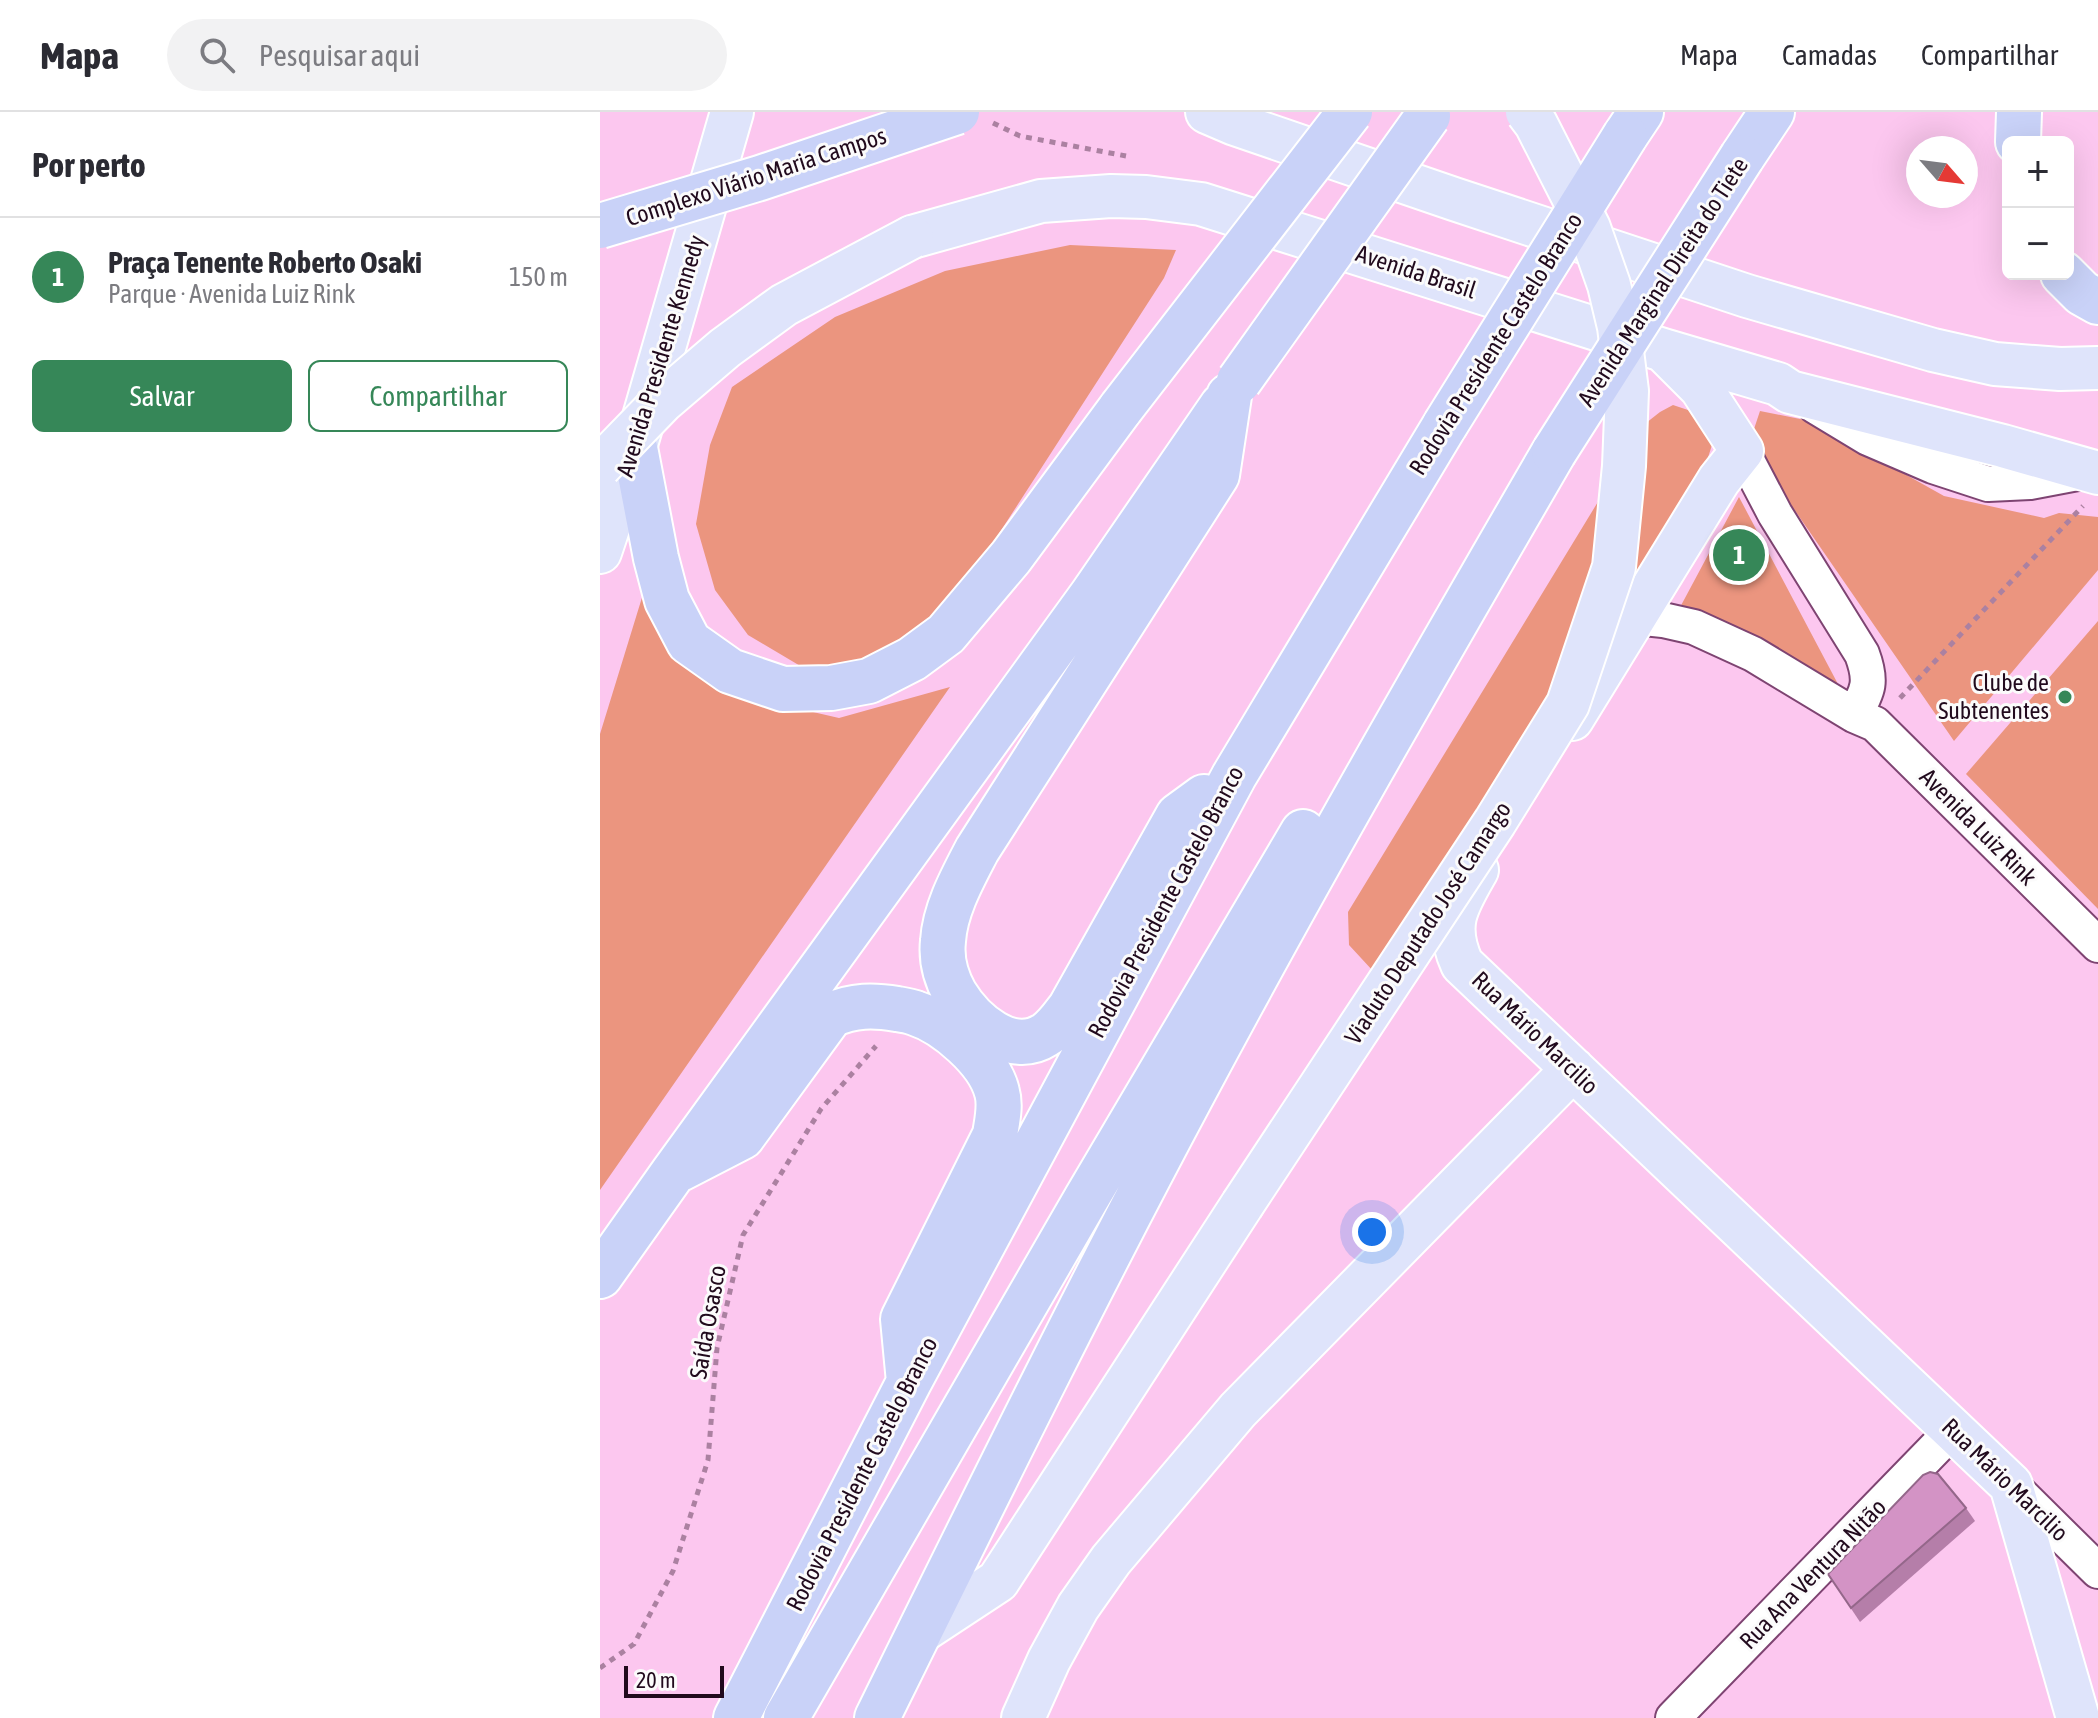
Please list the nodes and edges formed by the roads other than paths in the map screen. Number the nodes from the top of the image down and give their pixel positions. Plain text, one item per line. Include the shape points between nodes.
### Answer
1 (732, 112) edge
2 (1207, 112) edge
3 (1350, 112) edge
4 (1527, 112) edge
5 (1772, 112) edge
6 (2019, 112) edge
7 (1429, 114) edge
8 (970, 115) edge
9 (1633, 124) edge
10 (2018, 136) edge
11 (600, 226) edge
12 (2069, 280) edge
13 (2098, 302) edge
14 (1663, 350) junction
15 (2098, 368) edge
16 (1234, 389) junction
17 (1742, 451) junction
18 (617, 457) edge
19 (2092, 482) edge
20 (600, 552) edge
21 (1635, 617) junction
22 (1864, 720) junction
23 (1370, 770) junction
24 (1234, 776) junction
25 (2098, 945) edge
26 (1573, 1069) junction
27 (673, 1173) junction
28 (600, 1276) edge
29 (909, 1382) junction
30 (1953, 1430) junction
31 (2011, 1485) junction
32 (2098, 1571) edge
33 (919, 1633) junction
34 (2098, 1679) edge
35 (736, 1718) edge
36 (786, 1718) edge
37 (877, 1718) edge
38 (1023, 1718) edge
39 (1673, 1718) edge
40 (2078, 1718) edge
41 (2091, 1718) edge

1 - 18 main road, Avenida Presidente Kennedy
2 - 15 main road via 1830,321 1970,360
3 - 18 highway, bridge via 1011,557 946,634 869,681 783,689 730,671 689,642 667,600
4 - 33 main road, Viaduto Deputado José Camargo, bridge via 1589,228 1619,327 1627,391 1614,567 1568,704 998,1581
5 - 23 highway, Avenida Marginal Direita do Tiete, bridge via 1554,452
6 - 10 highway
7 - 16 highway, bridge
8 - 11 highway, Complexo Viário Maria Campos, bridge
9 - 24 highway, Rodovia Presidente Castelo Branco, bridge
12 - 13 highway
14 - 17 main road via 1701,388
14 - 18 main road, Avenida Brasil, bridge via 1201,204 1134,196 1041,201 912,237 784,305 663,401
14 - 19 main road, Avenida Brasil via 1790,392 1988,442
16 - 24 highway via 1217,475 977,850 954,899 943,940 944,967 954,992 979,1024 1018,1042 1045,1035 1058,1023 1178,816
16 - 27 highway via 1092,595
17 - 21 main road, Rua Mário Marcilio
17 - 22 street via 1862,654 1869,673
18 - 20 main road, Avenida Presidente Kennedy
21 - 22 street, Avenida Luiz Rink via 1694,627 1753,654
21 - 26 main road, Rua Mário Marcilio via 1461,898 1454,923 1462,964
22 - 25 street, Avenida Luiz Rink
23 - 33 highway, Avenida Marginal Direita do Tiete via 1081,1305
23 - 36 highway via 1315,811
24 - 29 highway, Rodovia Presidente Castelo Branco
26 - 30 main road, Rua Mário Marcilio
26 - 38 main road via 1238,1410 1120,1549 1078,1607
27 - 28 highway
27 - 29 highway via 742,1137 831,1015 847,1008 870,1005 916,1013 974,1053 998,1093 995,1135 903,1319
29 - 35 highway, Rodovia Presidente Castelo Branco
30 - 31 main road, Rua Mário Marcilio
30 - 39 street, Rua Ana Ventura Nitão
31 - 32 street, Rua Mário Marcilio
31 - 40 main road
33 - 37 highway, Avenida Marginal Direita do Tiete
34 - 41 main road

